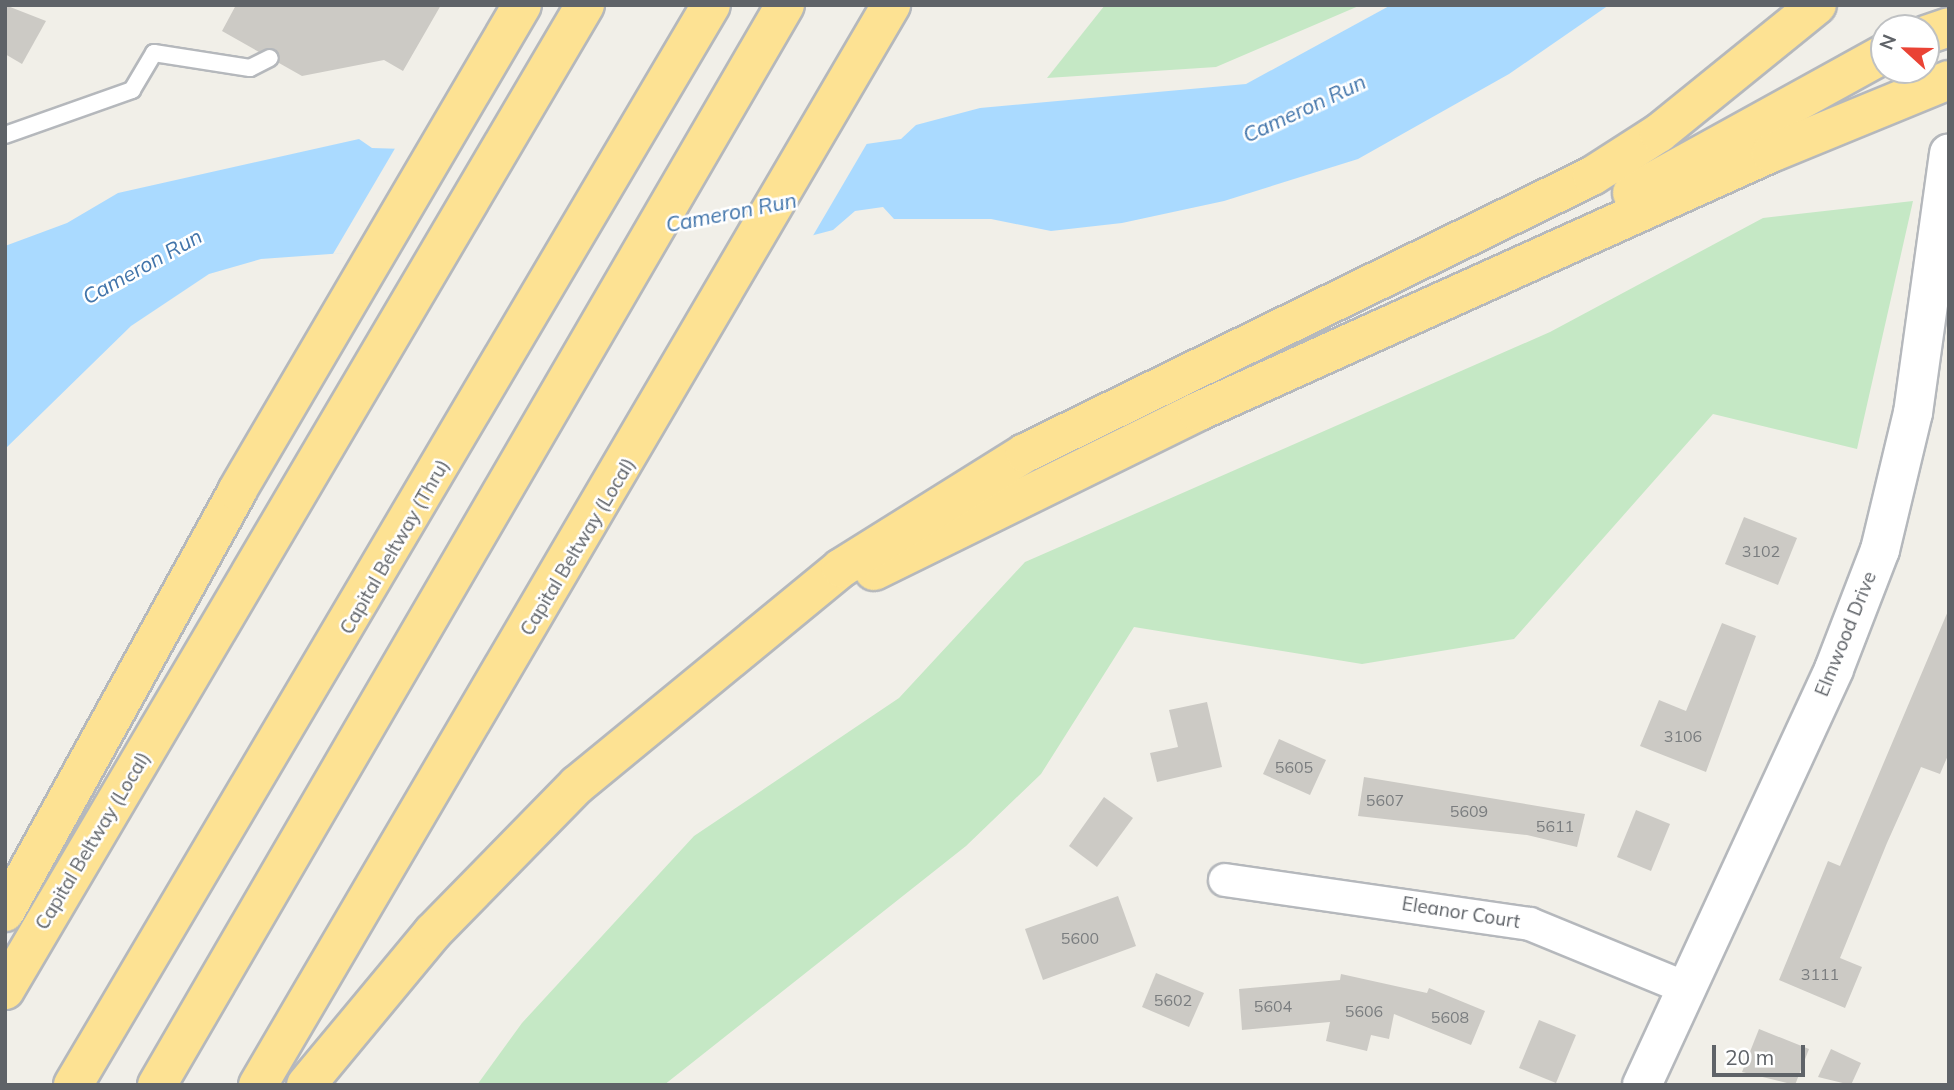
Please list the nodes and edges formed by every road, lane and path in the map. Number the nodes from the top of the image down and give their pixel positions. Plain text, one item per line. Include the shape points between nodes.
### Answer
1 (522, 5) edge
2 (585, 5) edge
3 (1817, 5) edge
4 (890, 7) edge
5 (779, 15) edge
6 (702, 20) edge
7 (270, 58) dead end
8 (1870, 61) edge
9 (1949, 80) edge
10 (5, 135) edge
11 (1949, 153) edge
12 (1496, 276) junction
13 (740, 651) junction
14 (1224, 880) dead end
15 (5, 912) edge
16 (1686, 988) junction
17 (5, 990) edge
18 (73, 1085) edge
19 (157, 1085) edge
20 (258, 1085) edge
21 (306, 1085) edge
22 (1642, 1085) edge

1 - 15 highway via 237,491
2 - 17 highway, Capital Beltway (Local)
3 - 13 highway via 1659,133 1592,176 1025,453 841,568
4 - 20 highway, Capital Beltway (Local) via 648,429
5 - 19 highway
6 - 18 highway, Capital Beltway (Thru)
7 - 10 lane via 250,68 155,53 132,90
8 - 12 highway via 1701,150
9 - 12 highway
11 - 16 street, Elmwood Drive via 1913,413 1880,550 1834,669
12 - 13 highway via 1073,468 891,561
13 - 21 highway via 577,785 499,862
14 - 16 street, Eleanor Court via 1530,924
16 - 22 street, Elmwood Drive

